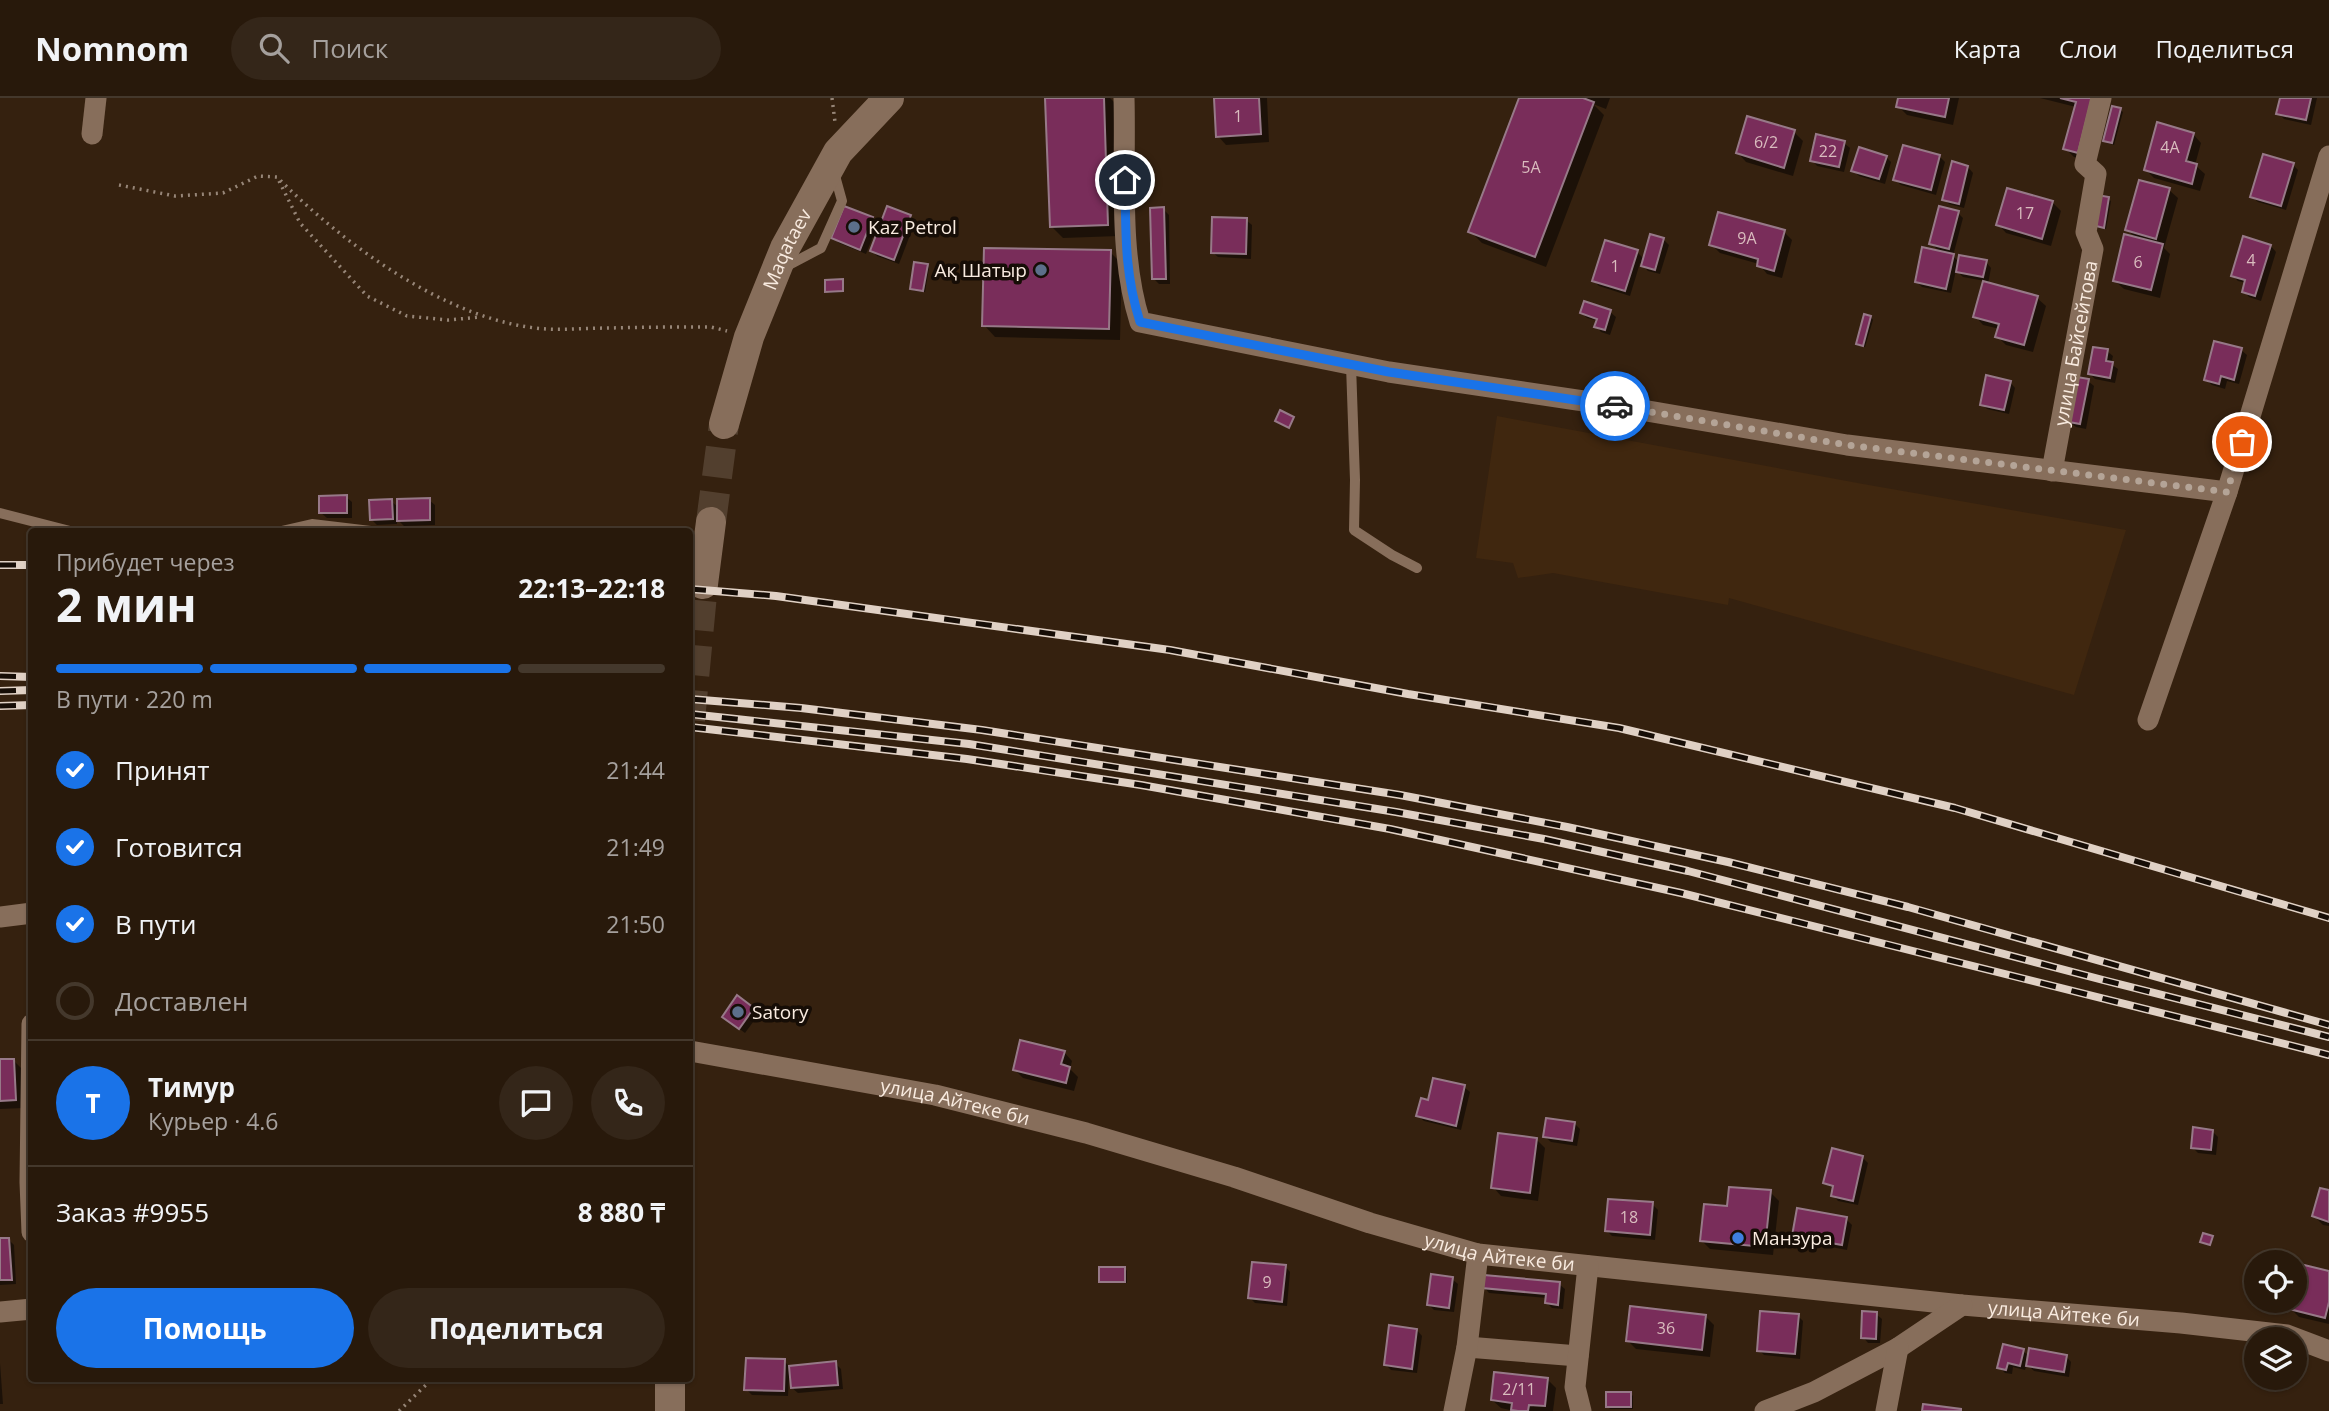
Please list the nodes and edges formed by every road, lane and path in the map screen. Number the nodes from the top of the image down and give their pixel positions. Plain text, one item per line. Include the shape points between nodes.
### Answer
1 (96, 98) edge
2 (889, 98) edge
3 (1124, 98) edge
4 (2101, 98) edge
5 (92, 134) dead end
6 (2329, 156) edge
7 (277, 177) junction
8 (119, 185) dead end
9 (483, 317) junction
10 (749, 337) junction
11 (1351, 365) junction
12 (724, 424) tunnel mouth
13 (2052, 471) junction
14 (2227, 492) junction
15 (0, 513) edge
16 (711, 522) tunnel mouth
17 (58, 528) edge
18 (294, 528) edge
19 (346, 528) edge
20 (703, 565) tunnel mouth
21 (1417, 568) dead end
22 (2148, 720) dead end
23 (28, 914) edge
24 (0, 917) edge
25 (693, 1052) edge
26 (1478, 1254) junction
27 (1588, 1266) junction
28 (1962, 1305) junction
29 (28, 1309) edge
30 (0, 1312) edge
31 (1467, 1347) junction
32 (1898, 1348) junction
33 (2329, 1351) edge
34 (1578, 1356) junction
35 (429, 1382) edge
36 (670, 1382) edge
37 (399, 1411) edge
38 (670, 1411) edge
39 (1454, 1411) edge
40 (1581, 1411) edge
41 (1765, 1411) edge
42 (1886, 1411) edge

1 - 5 street
2 - 10 main road, Maqataev via 838,152 785,248
3 - 11 street via 1126,261 1140,322
4 - 13 street, улица Байсейтова via 2085,164 2096,174 2086,232 2093,248
6 - 14 street
7 - 8 path via 258,176 223,193 175,196
7 - 9 path via 304,205 424,292
7 - 9 path via 300,223 367,296 407,316
9 - 10 path via 545,329 712,327
10 - 12 main road, Maqataev
11 - 13 street via 1847,445
11 - 21 lane via 1354,530
13 - 14 street
14 - 22 street
15 - 17 lane
16 - 20 main road
18 - 19 lane via 312,524
23 - 24 street
25 - 26 street, улица Айтеке би via 935,1095 1086,1133
26 - 27 street, улица Айтеке би
26 - 31 street
27 - 28 street, улица Айтеке би
27 - 34 street
28 - 32 street
28 - 33 street, улица Айтеке би via 2287,1335
29 - 30 street
31 - 34 street
31 - 39 street
32 - 41 street via 1814,1392
32 - 42 street
34 - 40 street via 1575,1387
35 - 37 path
36 - 38 main road

